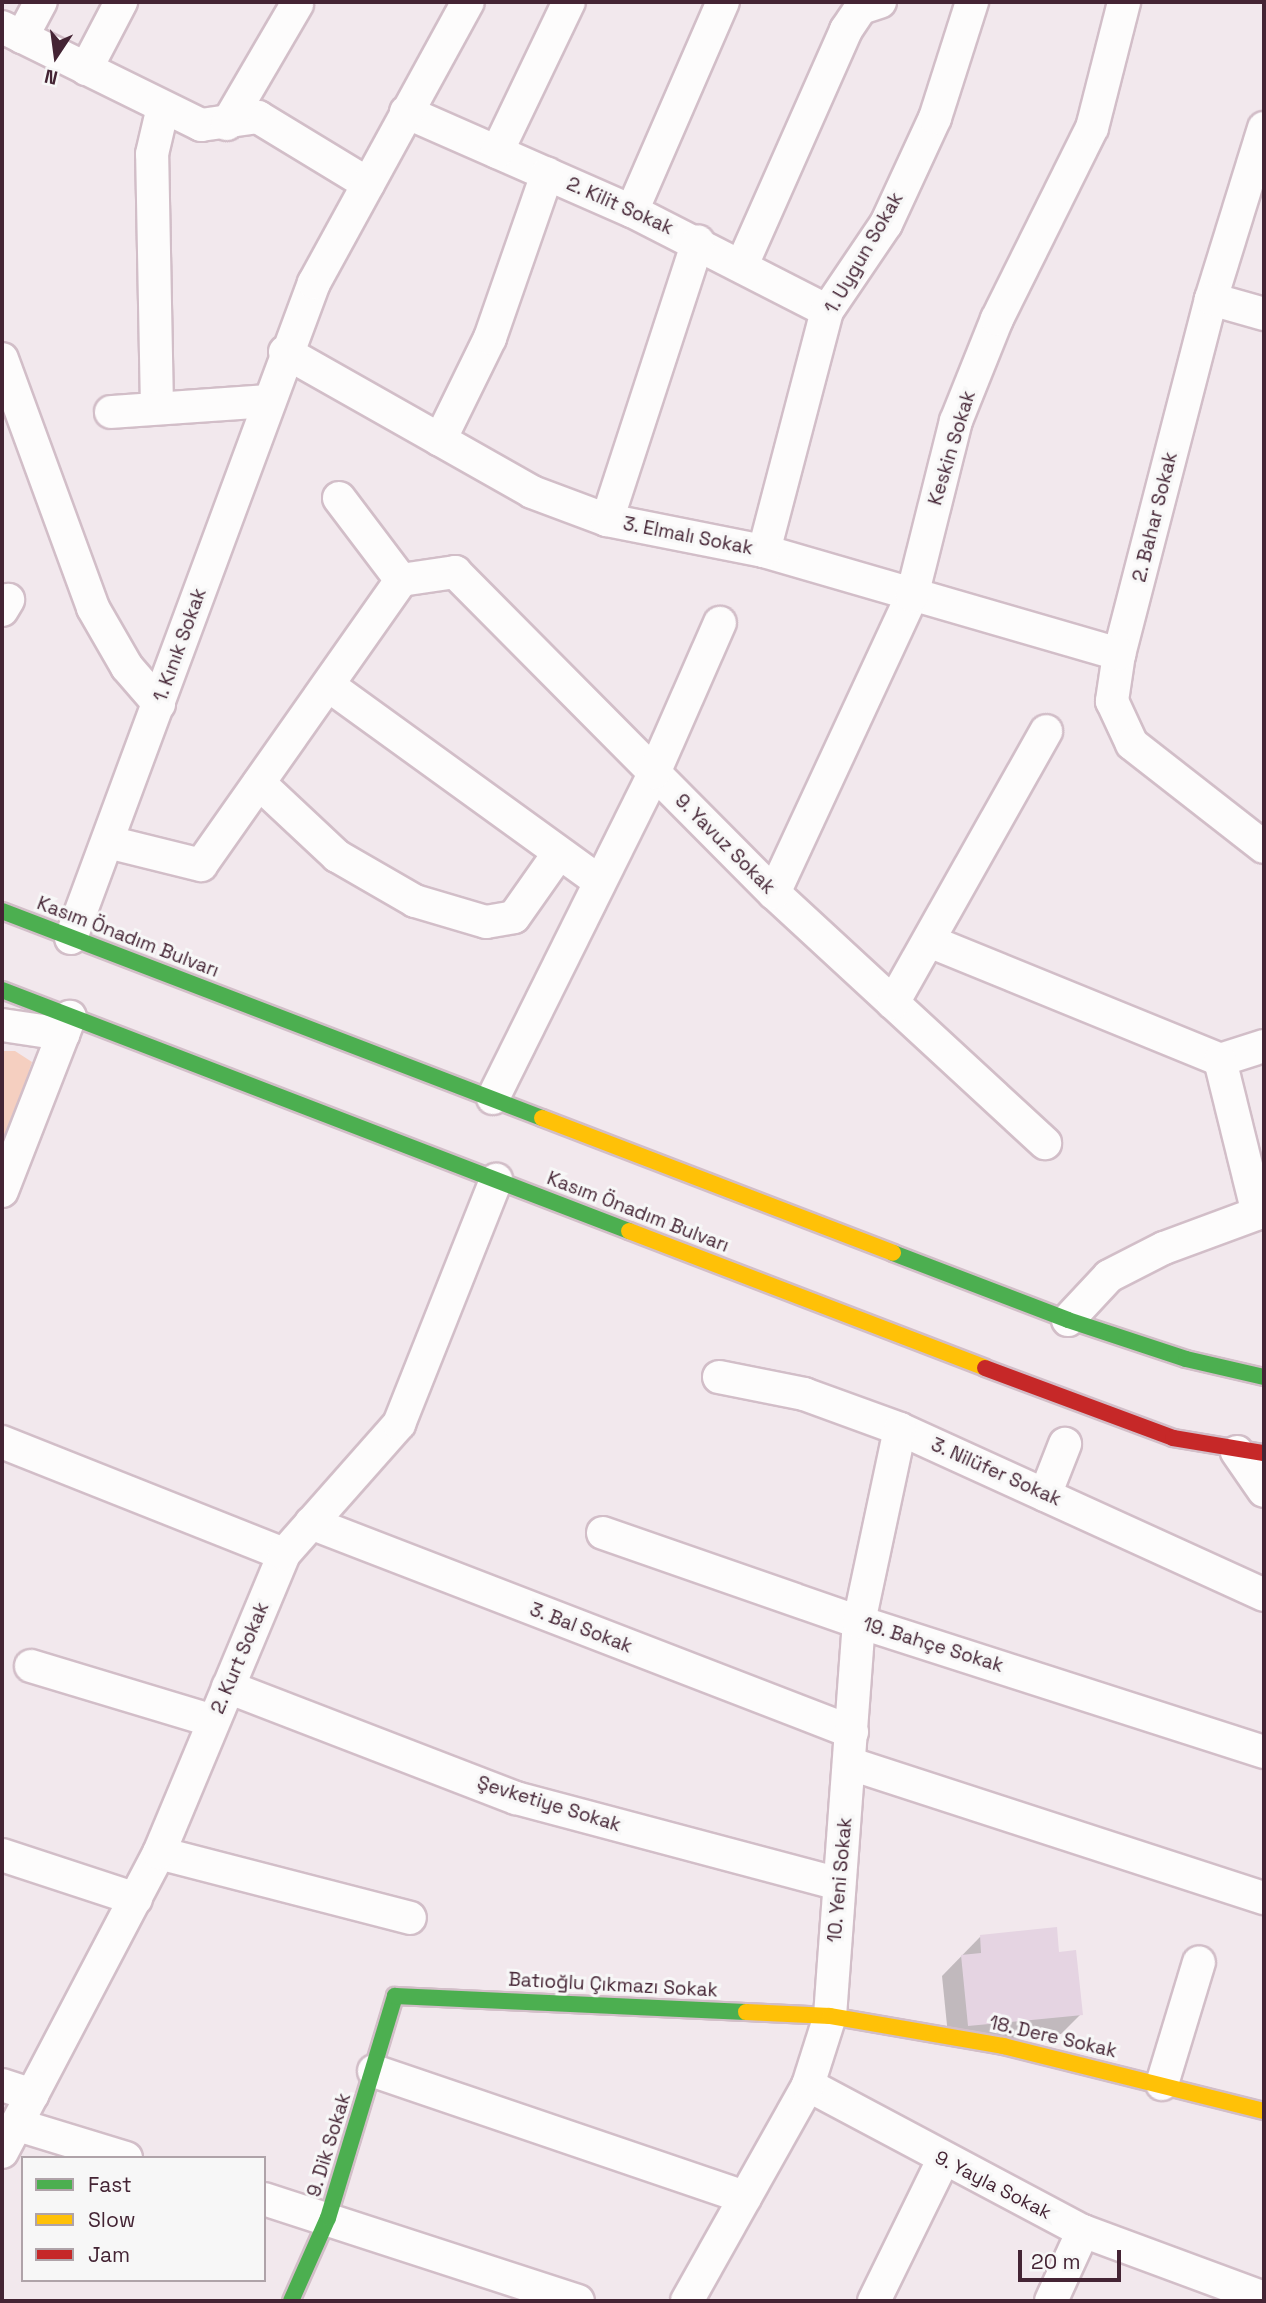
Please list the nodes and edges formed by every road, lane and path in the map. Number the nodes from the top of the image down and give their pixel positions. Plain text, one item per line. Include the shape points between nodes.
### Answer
1 (41, 2) edge
2 (121, 2) edge
3 (468, 2) edge
4 (569, 2) edge
5 (723, 2) edge
6 (880, 2) edge
7 (972, 2) edge
8 (1124, 2) edge
9 (297, 4) dead end
10 (12, 32) edge
11 (86, 69) junction
12 (163, 107) junction
13 (407, 113) junction
14 (227, 124) junction
15 (1264, 128) edge
16 (497, 152) junction
17 (547, 174) junction
18 (368, 184) junction
19 (632, 211) junction
20 (698, 242) junction
21 (742, 265) junction
22 (1211, 299) junction
23 (827, 311) junction
24 (1264, 314) edge
25 (285, 352) junction
26 (2, 359) edge
27 (267, 401) junction
28 (157, 408) junction
29 (111, 412) dead end
30 (440, 440) junction
31 (339, 498) dead end
32 (607, 520) junction
33 (764, 551) junction
34 (401, 580) junction
35 (912, 596) junction
36 (720, 622) dead end
37 (1119, 654) junction
38 (328, 685) junction
39 (159, 704) junction
40 (1046, 732) dead end
41 (654, 773) junction
42 (259, 783) junction
43 (108, 842) junction
44 (1264, 847) edge
45 (559, 853) junction
46 (599, 881) junction
47 (774, 893) junction
48 (2, 912) edge
49 (71, 937) junction
50 (929, 941) junction
51 (2, 990) edge
52 (894, 1003) junction
53 (2, 1025) edge
54 (66, 1026) junction
55 (1264, 1046) edge
56 (1220, 1060) junction
57 (493, 1098) junction
58 (1045, 1143) dead end
59 (496, 1180) junction
60 (2, 1192) edge
61 (1261, 1212) edge
62 (1068, 1320) junction
63 (719, 1377) dead end
64 (1264, 1377) edge
65 (900, 1429) junction
66 (2, 1442) edge
67 (1065, 1444) dead end
68 (1250, 1453) edge
69 (1264, 1491) edge
70 (1045, 1495) junction
71 (311, 1524) junction
72 (603, 1533) dead end
73 (284, 1554) junction
74 (1264, 1595) edge
75 (859, 1622) junction
76 (31, 1666) dead end
77 (228, 1687) junction
78 (213, 1721) junction
79 (852, 1732) junction
80 (1264, 1752) edge
81 (851, 1764) junction
82 (159, 1853) junction
83 (2, 1856) edge
84 (839, 1884) junction
85 (1264, 1898) edge
86 (136, 1899) junction
87 (410, 1918) dead end
88 (1199, 1962) dead end
89 (395, 1996) joint
90 (830, 2016) junction
91 (373, 2071) junction
92 (1162, 2084) junction
93 (2, 2085) edge
94 (808, 2085) junction
95 (32, 2095) junction
96 (1264, 2111) edge
97 (18, 2125) junction
98 (2, 2152) edge
99 (120, 2156) edge
100 (943, 2160) junction
101 (745, 2197) junction
102 (266, 2200) edge
103 (328, 2218) junction
104 (1083, 2231) junction
105 (1264, 2298) edge
106 (291, 2301) edge
107 (578, 2301) edge
108 (687, 2301) edge
109 (874, 2301) edge
110 (1051, 2301) edge

1 - 10 street
2 - 11 street
3 - 13 street, 1. Kınık Sokak
4 - 16 street
5 - 19 street
6 - 21 street via 862,8 846,30
7 - 23 street, 1. Uygun Sokak via 934,118 886,224
8 - 35 street, Keskin Sokak via 1092,128 997,319 956,421
9 - 14 street
10 - 11 street
11 - 12 street
12 - 14 street via 201,125
12 - 28 street via 152,154
13 - 16 street, 2. Kilit Sokak
13 - 18 street, 1. Kınık Sokak
14 - 18 street via 258,117
15 - 22 street, 2. Bahar Sokak
16 - 17 street, 2. Kilit Sokak
17 - 19 street, 2. Kilit Sokak
17 - 30 street via 490,338
18 - 25 street, 1. Kınık Sokak via 314,283
19 - 20 street, 2. Kilit Sokak
20 - 21 street, 2. Kilit Sokak
20 - 32 street
21 - 23 street, 2. Kilit Sokak
22 - 24 street
22 - 37 street, 2. Bahar Sokak
23 - 33 street, 1. Uygun Sokak
25 - 27 street, 1. Kınık Sokak
25 - 30 street, 3. Elmalı Sokak
26 - 39 street via 93,608 127,667
27 - 28 street
27 - 39 street, 1. Kınık Sokak
28 - 29 street
30 - 32 street, 3. Elmalı Sokak via 532,492
31 - 34 street
32 - 33 street, 3. Elmalı Sokak
33 - 35 street, 3. Elmalı Sokak
34 - 38 street
34 - 41 street, 9. Yavuz Sokak via 455,572
35 - 37 street, 3. Elmalı Sokak
35 - 47 street, Keskin Sokak
36 - 41 street
37 - 44 street, 2. Bahar Sokak via 1112,701 1132,744
38 - 42 street
38 - 45 street
39 - 43 street, 1. Kınık Sokak
40 - 50 street
41 - 46 street
41 - 47 street, 9. Yavuz Sokak
42 - 43 street via 201,865
42 - 45 street via 337,856 415,901 486,922 514,917
43 - 49 street, 1. Kınık Sokak
45 - 46 street
46 - 57 street
47 - 52 street, 9. Yavuz Sokak
48 - 49 main road, Kasım Önadım Bulvarı
49 - 57 main road, Kasım Önadım Bulvarı
50 - 52 street
50 - 56 street
51 - 54 main road, Kasım Önadım Bulvarı
52 - 58 street, 9. Yavuz Sokak
53 - 54 street
54 - 59 main road, Kasım Önadım Bulvarı
54 - 60 street
55 - 56 street
56 - 61 street
57 - 62 main road, Kasım Önadım Bulvarı
59 - 68 main road, Kasım Önadım Bulvarı via 1079,1404 1173,1438
59 - 71 street, 2. Kurt Sokak via 399,1424
61 - 62 street via 1164,1248 1110,1276
62 - 64 main road, Kasım Önadım Bulvarı via 1186,1359
63 - 65 street, 3. Nilüfer Sokak via 804,1394
65 - 70 street, 3. Nilüfer Sokak
65 - 75 street, 10. Yeni Sokak
66 - 73 street
67 - 70 street
68 - 69 street
70 - 74 street, 3. Nilüfer Sokak
71 - 73 street, 2. Kurt Sokak
71 - 79 street, 3. Bal Sokak
72 - 75 street, 19. Bahçe Sokak
73 - 77 street, 2. Kurt Sokak
75 - 79 street, 10. Yeni Sokak
75 - 80 street, 19. Bahçe Sokak
76 - 78 street
77 - 78 street, 2. Kurt Sokak
77 - 84 street, Şevketiye Sokak via 516,1798
78 - 82 street, 2. Kurt Sokak
79 - 81 street, 10. Yeni Sokak
81 - 84 street, 10. Yeni Sokak
81 - 85 street
82 - 86 street, 2. Kurt Sokak
82 - 87 street
83 - 86 street
84 - 90 street, 10. Yeni Sokak
86 - 95 street, 2. Kurt Sokak
88 - 92 street
89 - 90 main road, Batıoğlu Çıkmazı Sokak
89 - 91 main road, 9. Dik Sokak
90 - 92 main road, 18. Dere Sokak via 1003,2046
90 - 94 street, 10. Yeni Sokak
91 - 101 street
91 - 103 main road, 9. Dik Sokak
92 - 96 main road, 18. Dere Sokak
93 - 95 street
94 - 100 street, 9. Yayla Sokak
94 - 101 street, 10. Yeni Sokak
95 - 97 street, 2. Kurt Sokak
97 - 98 street, 2. Kurt Sokak
97 - 99 street
100 - 104 street, 9. Yayla Sokak
100 - 109 street
101 - 108 street, 10. Yeni Sokak
102 - 103 street
103 - 106 main road, 9. Dik Sokak
103 - 107 street
104 - 105 street, 9. Yayla Sokak
104 - 110 street

